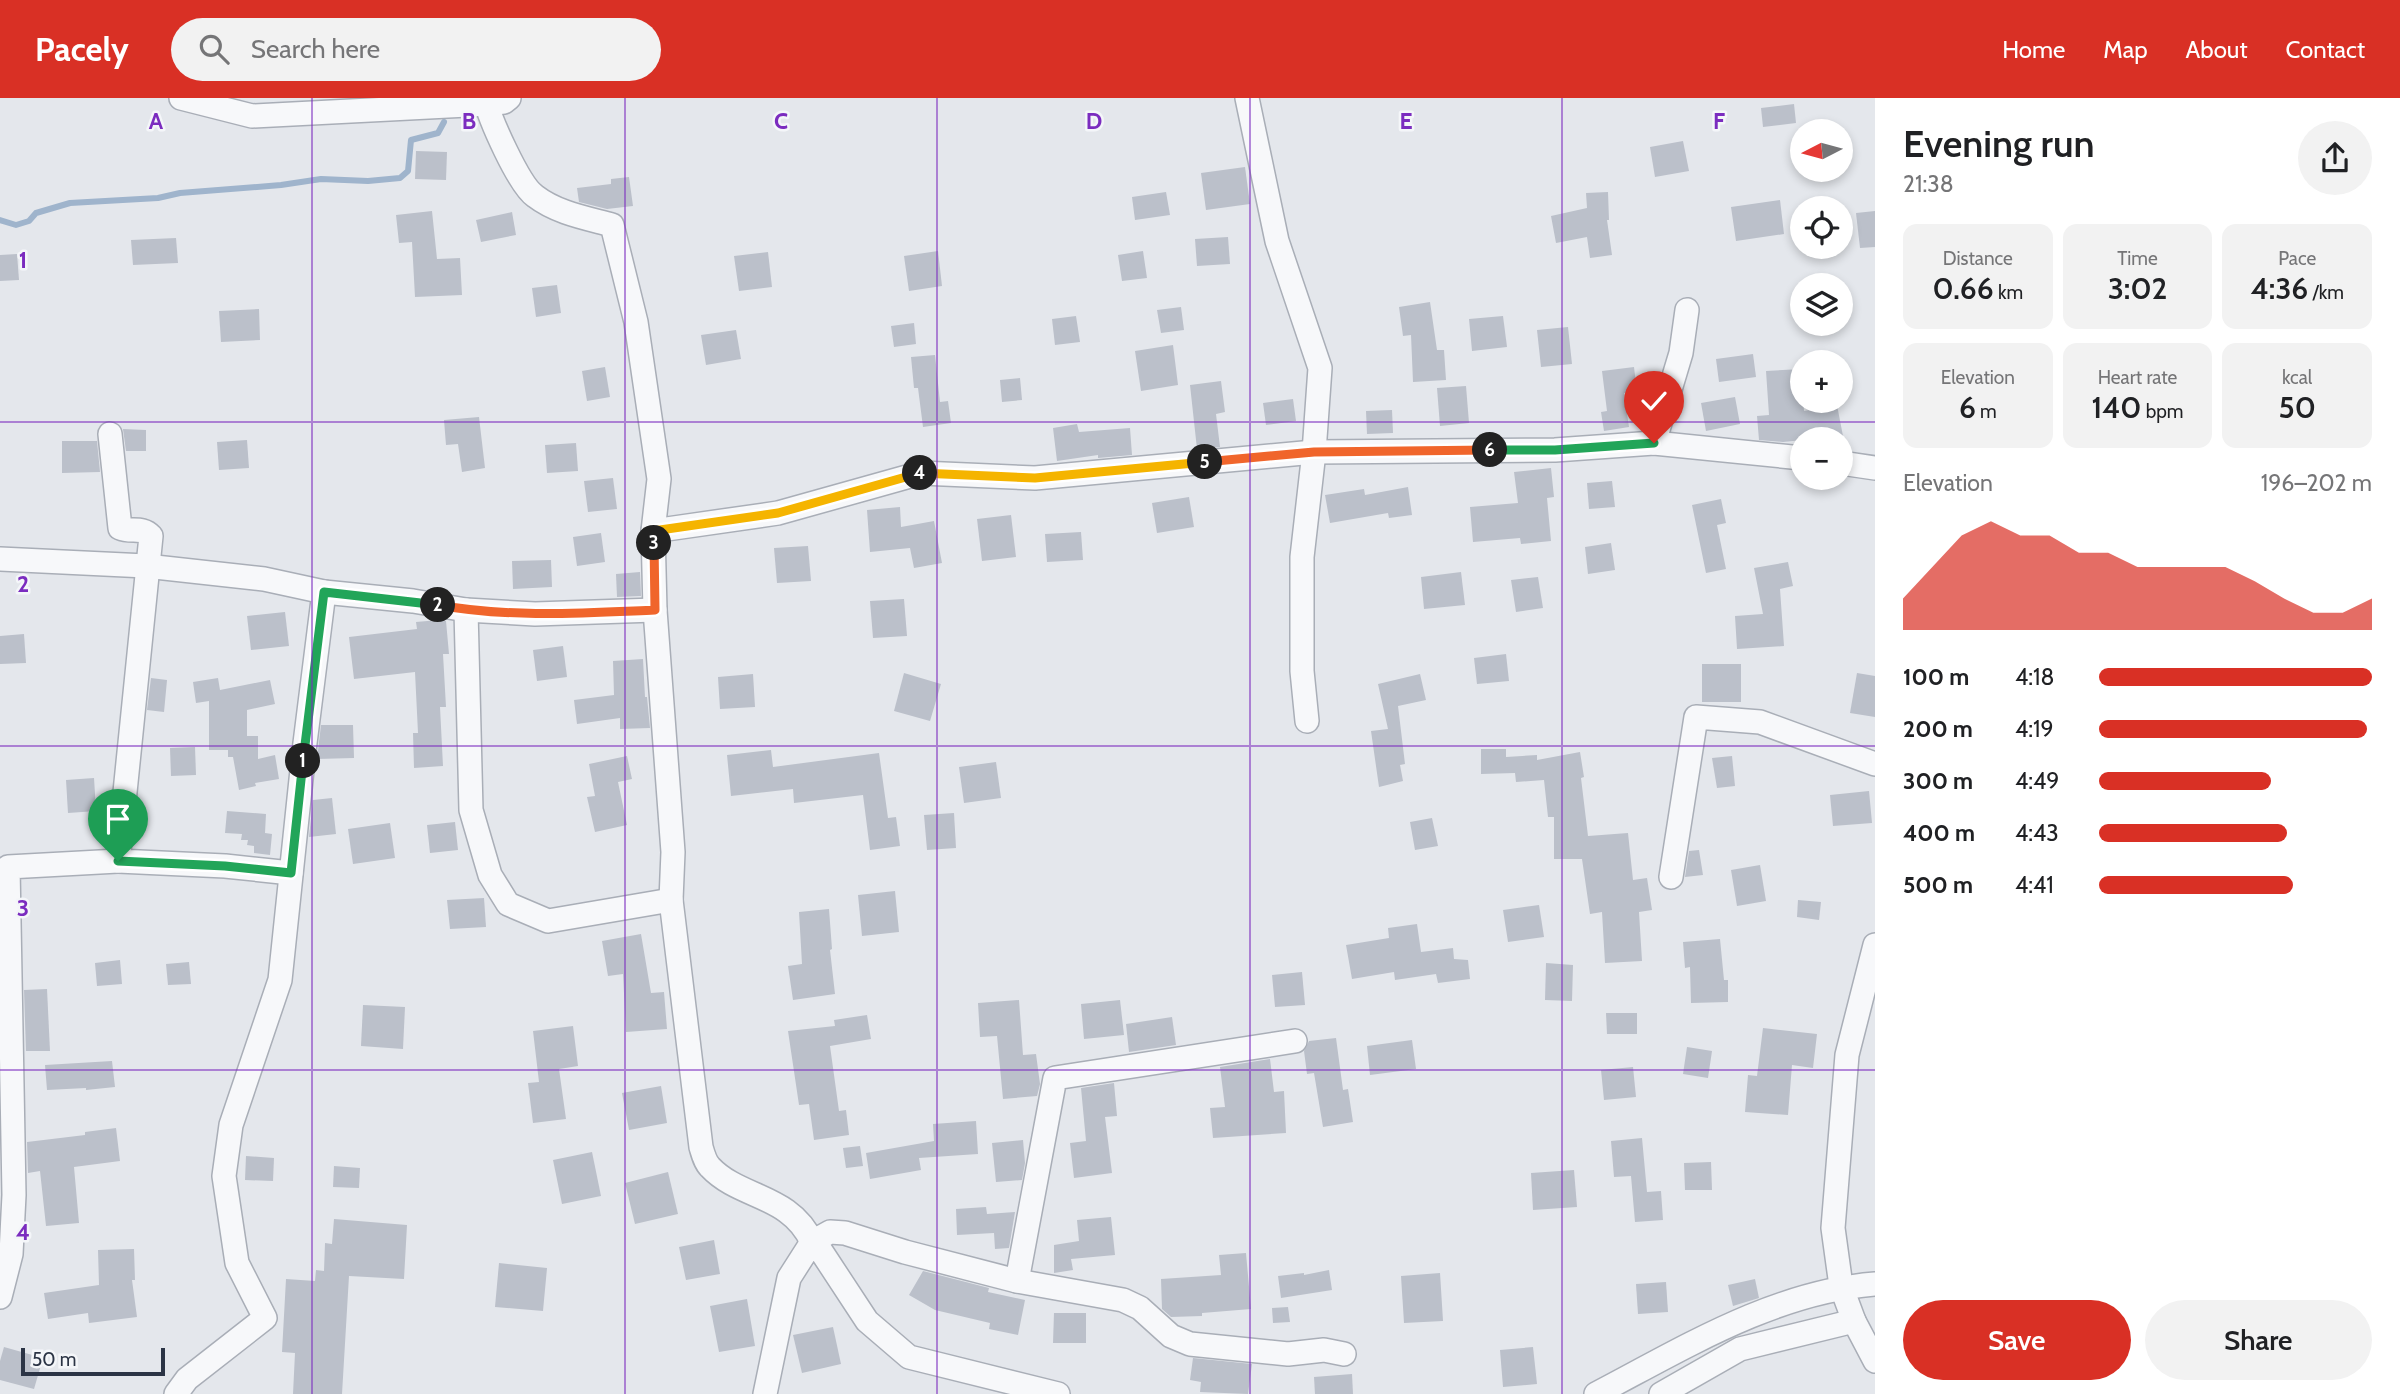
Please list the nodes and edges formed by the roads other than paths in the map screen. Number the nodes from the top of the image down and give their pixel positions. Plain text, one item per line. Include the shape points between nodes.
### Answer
1 (181, 98) edge
2 (1247, 98) edge
3 (494, 100) edge
4 (1687, 310) dead end
5 (110, 434) dead end
6 (1654, 443) junction
7 (1314, 452) junction
8 (1790, 457) edge
9 (1853, 465) edge
10 (1875, 468) edge
11 (653, 531) junction
12 (0, 559) edge
13 (146, 566) junction
14 (324, 592) junction
15 (466, 610) junction
16 (655, 610) junction
17 (1307, 721) dead end
18 (1875, 764) edge
19 (118, 861) junction
20 (4, 867) edge
21 (291, 873) junction
22 (1671, 877) dead end
23 (671, 900) junction
24 (1875, 945) edge
25 (1296, 1041) dead end
26 (812, 1242) junction
27 (1017, 1281) junction
28 (1875, 1283) edge
29 (1841, 1286) junction
30 (0, 1297) edge
31 (1854, 1321) junction
32 (1344, 1354) dead end
33 (1875, 1361) edge
34 (176, 1394) edge
35 (765, 1394) edge
36 (1058, 1394) edge
37 (1596, 1394) edge
38 (1661, 1394) edge

1 - 3 street via 252,116
2 - 7 street via 1277,241 1320,368
3 - 11 street via 512,163 532,195 561,210 612,225 636,322 659,479
4 - 6 street via 1681,353
5 - 13 street via 118,523 126,531 141,530 151,536
6 - 7 street via 1555,450
6 - 8 street
7 - 11 street via 1035,478 921,473 778,513
7 - 17 street via 1302,557
9 - 10 street
11 - 16 street
12 - 13 street
13 - 14 street via 264,579
13 - 19 street
14 - 15 street
14 - 21 street
15 - 16 street via 535,614
15 - 23 street via 471,810 490,875 508,904 548,921
16 - 23 street via 673,852
18 - 22 street via 1760,722 1696,717
19 - 20 street
19 - 21 street
20 - 30 street via 14,1195 11,1254
21 - 34 street via 280,980 231,1125 224,1176 237,1263 265,1318 187,1379
23 - 26 street via 701,1147 708,1166 794,1215
24 - 29 street via 1847,1055 1833,1227
25 - 27 street via 1055,1078
26 - 27 street via 830,1232 845,1233
26 - 35 street via 789,1278
26 - 36 street via 867,1321 909,1357
27 - 32 street via 1124,1300 1171,1336 1190,1344 1288,1354 1324,1350
28 - 29 street
29 - 31 street
29 - 37 street via 1758,1312
31 - 33 street
31 - 38 street via 1741,1349

